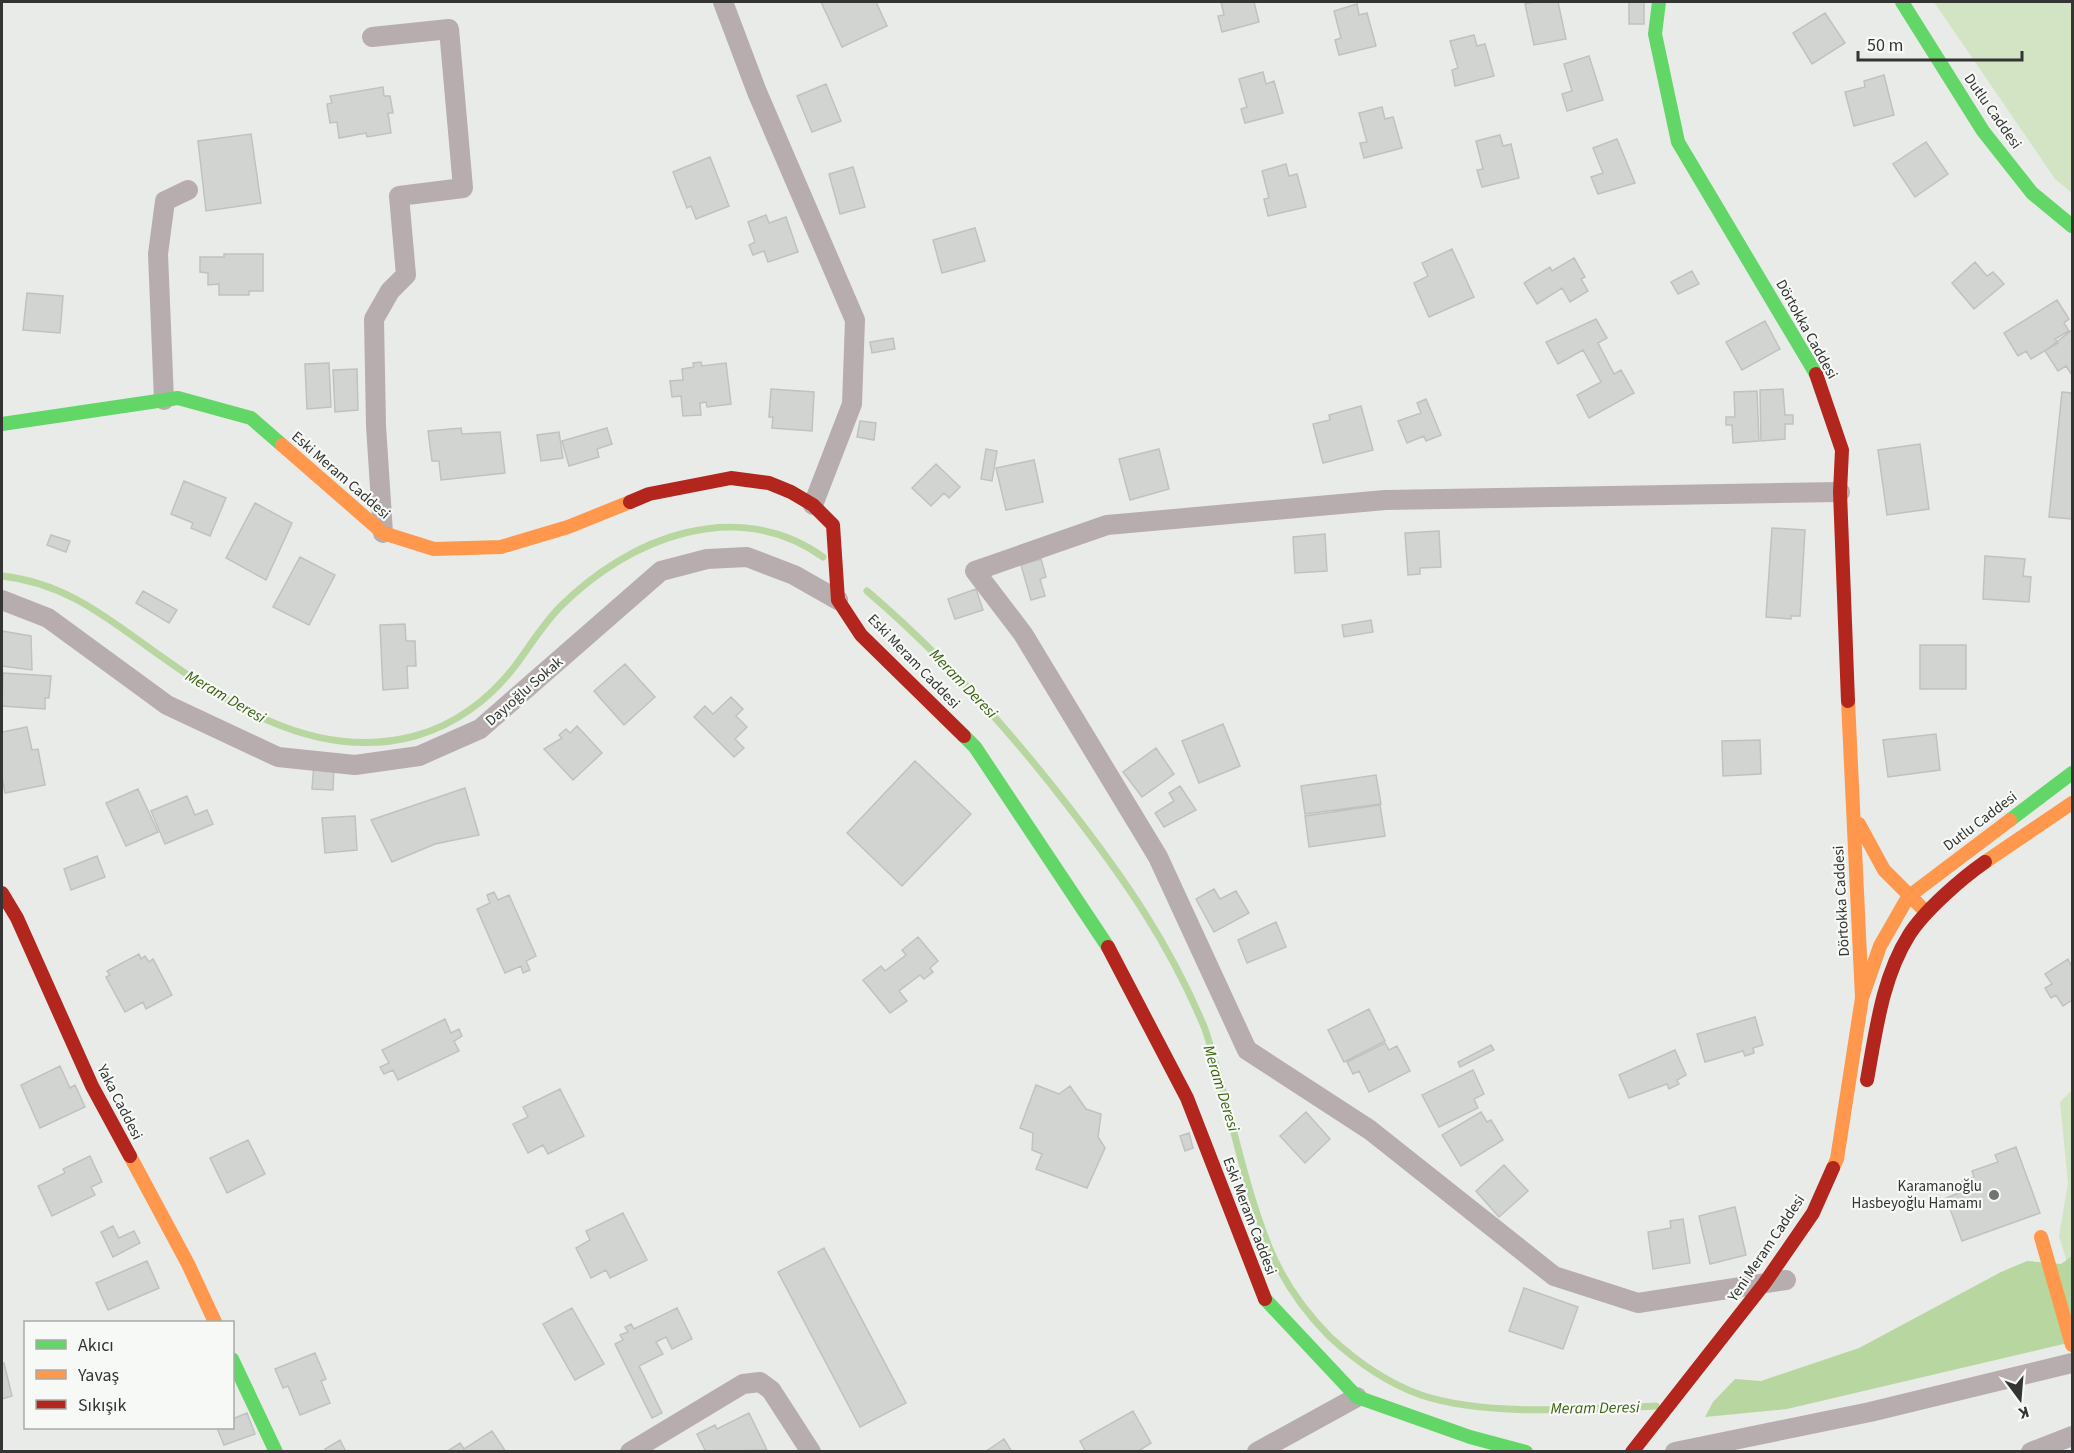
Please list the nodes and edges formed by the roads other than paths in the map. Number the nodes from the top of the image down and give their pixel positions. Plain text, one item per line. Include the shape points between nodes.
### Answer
1 (723, 2) edge
2 (1659, 2) edge
3 (1902, 2) edge
4 (1916, 2) edge
5 (372, 38) dead end
6 (188, 190) dead end
7 (2073, 216) edge
8 (2073, 226) edge
9 (164, 400) junction
10 (2, 424) edge
11 (1840, 492) junction
12 (813, 505) junction
13 (383, 533) junction
14 (2, 600) edge
15 (838, 600) junction
16 (2073, 773) edge
17 (1852, 803) junction
18 (2073, 803) edge
19 (2, 893) edge
20 (1908, 897) junction
21 (1929, 913) junction
22 (1862, 998) junction
23 (1865, 1092) dead end
24 (1831, 1209) dead end
25 (1815, 1235) dead end
26 (2041, 1237) dead end
27 (1789, 1276) dead end
28 (1768, 1292) junction
29 (214, 1321) edge
30 (2072, 1346) edge
31 (234, 1363) edge
32 (2073, 1363) edge
33 (1357, 1397) junction
34 (2073, 1436) edge
35 (276, 1452) edge
36 (630, 1452) edge
37 (811, 1452) edge
38 (1257, 1452) edge
39 (1526, 1452) edge
40 (1632, 1452) edge
41 (1675, 1452) edge
42 (2031, 1452) edge

1 - 12 street via 757,92 855,320 852,404
2 - 11 street, Dörtokka Caddesi via 1655,34 1678,142 1817,376 1842,450
3 - 8 street, Dutlu Caddesi via 1983,131 2032,193
4 - 7 street, Dutlu Caddesi via 1991,126 2060,207
5 - 13 street via 449,29 463,188 399,196 406,275 390,291 374,319
6 - 9 street via 165,201 158,254
9 - 10 street, Eski Meram Caddesi
9 - 13 street, Eski Meram Caddesi via 178,398 251,418
11 - 17 street, Dörtokka Caddesi
11 - 28 street via 1385,500 1107,525 975,571 1023,634 1158,857 1246,1050 1370,1130 1554,1276 1638,1303
12 - 13 street, Eski Meram Caddesi via 769,483 731,478 649,494 568,527 501,548 434,549
12 - 15 street, Eski Meram Caddesi via 833,525
14 - 15 street, Dayıoğlu Sokak via 48,618 167,705 278,757 355,765 419,756 480,729 661,571 707,559 747,557 794,575
15 - 33 street, Eski Meram Caddesi via 861,635 975,747 1111,951 1187,1098 1263,1297
16 - 20 street, Dutlu Caddesi
17 - 20 street, Dörtokka Caddesi via 1875,858
17 - 22 street, Dörtokka Caddesi
18 - 21 street via 1960,879
19 - 29 street, Yaka Caddesi via 17,918 92,1086 188,1264
20 - 21 street, Dörtokka Caddesi
20 - 22 street, Yeni Meram Caddesi via 1880,946
21 - 23 street via 1909,933 1884,992
22 - 28 street, Yeni Meram Caddesi via 1837,1160 1813,1213
24 - 25 street
26 - 30 street
27 - 28 street
28 - 40 street, Yeni Meram Caddesi
31 - 35 street
32 - 41 street via 1870,1412
33 - 38 street
33 - 39 street, Eski Meram Caddesi via 1470,1437
34 - 42 street
36 - 37 street via 743,1384 760,1382 771,1390

